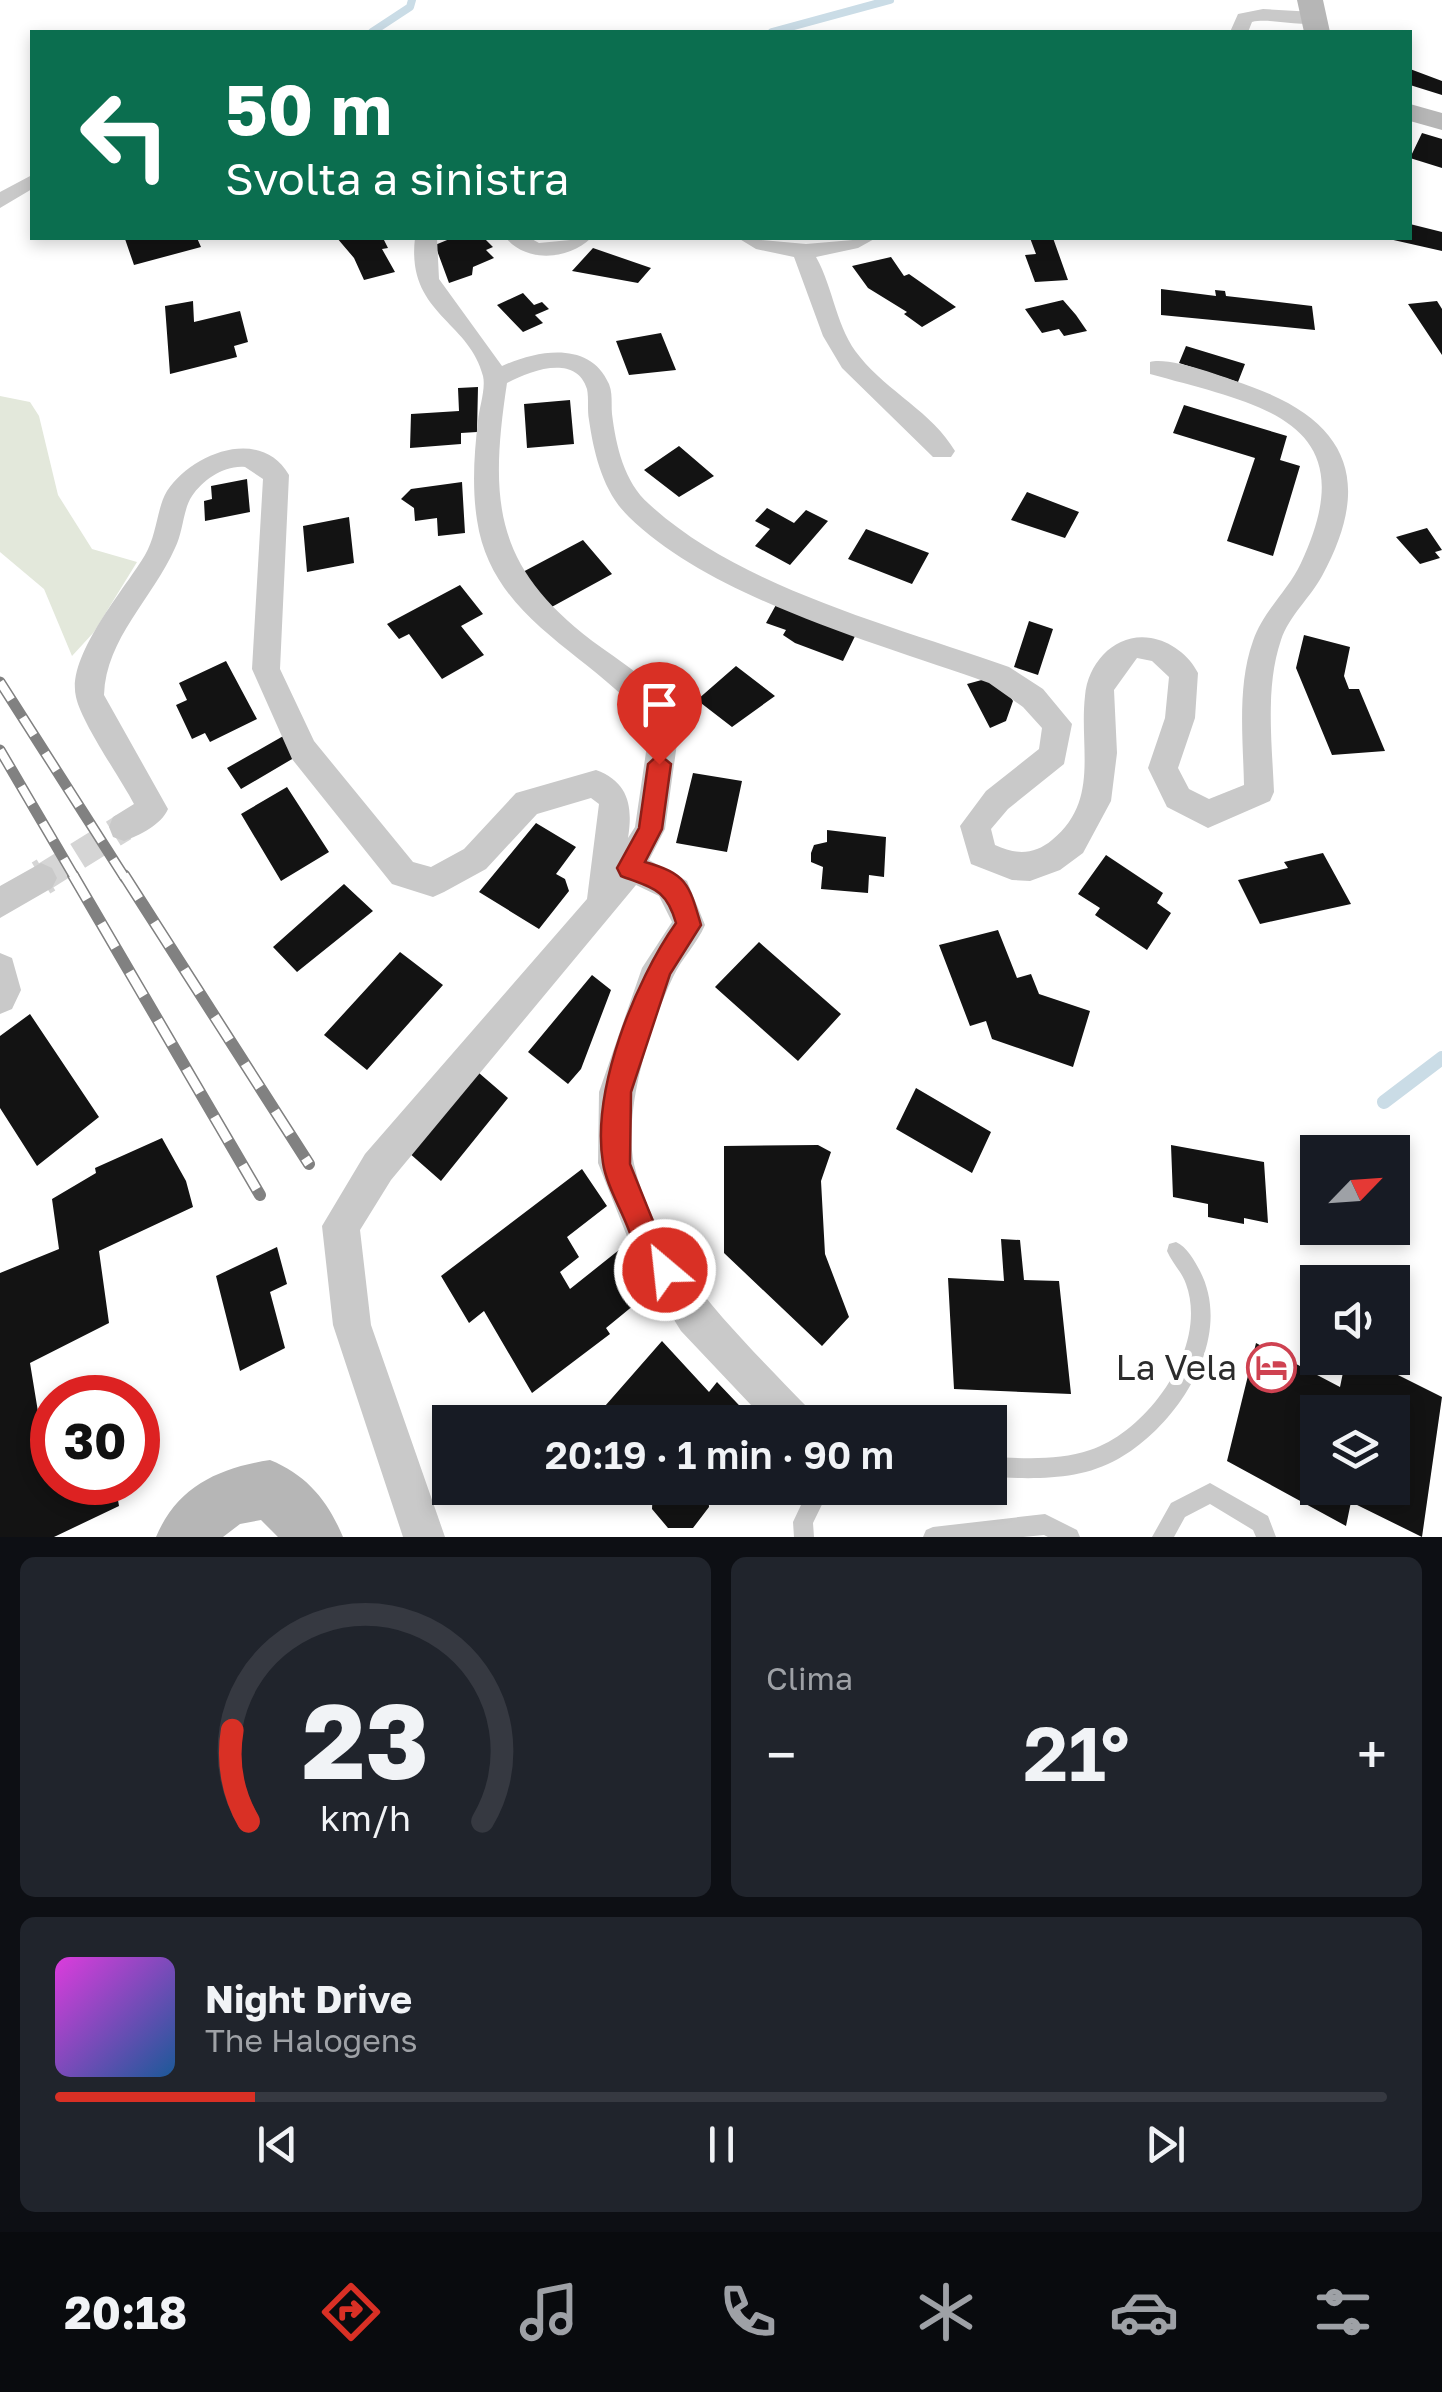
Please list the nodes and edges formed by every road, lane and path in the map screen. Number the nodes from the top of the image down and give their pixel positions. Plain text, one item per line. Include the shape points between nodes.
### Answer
1 (1314, 17) edge
2 (1240, 30) edge
3 (1412, 113) edge
4 (1442, 122) edge
5 (30, 181) dead end
6 (0, 202) edge
7 (426, 240) edge
8 (519, 240) edge
9 (575, 240) edge
10 (753, 240) edge
11 (857, 240) edge
12 (803, 253) junction
13 (1158, 368) dead end
14 (496, 379) junction
15 (942, 451) dead end
16 (124, 827) tunnel mouth
17 (629, 868) junction
18 (42, 878) tunnel mouth
19 (0, 903) edge
20 (603, 906) junction
21 (0, 969) edge
22 (0, 998) edge
23 (1176, 1251) dead end
24 (778, 1405) edge
25 (1007, 1467) edge
26 (812, 1505) edge
27 (186, 1537) edge
28 (313, 1537) edge
29 (424, 1537) edge
30 (804, 1537) edge
31 (933, 1537) edge
32 (1070, 1537) edge
33 (1162, 1537) edge
34 (1266, 1537) edge

1 - 2 street via 1263,14 1244,18
3 - 4 main road
5 - 6 street
7 - 14 street via 428,284 490,360
8 - 9 street via 547,251
10 - 12 street
11 - 12 street
12 - 15 street via 839,346
13 - 14 street via 1247,393 1307,420 1331,452 1338,486 1334,521 1265,646 1259,792 1208,814 1178,798 1163,768 1180,718 1184,673 1160,650 1131,646 1108,670 1099,692 1098,805 1074,843 1038,869 1012,868 982,854 975,826 996,800 1053,755 1056,724 1032,698 999,675 766,586 680,544 637,509 612,472 598,384 578,364 546,358
14 - 17 street via 488,423 490,516 501,560 565,635 644,692 665,722 650,829
16 - 20 street via 153,809 87,680 160,558 177,520 177,496 225,456 259,460 276,476 266,668 303,750 403,874 433,882 475,860 528,803 596,783 613,798 616,817
17 - 20 street
17 - 24 street via 668,880 689,925 659,968 618,1092 616,1164 649,1246 695,1317
18 - 19 street
20 - 29 street via 378,1167 340,1226 352,1326
21 - 22 street
23 - 25 lane via 1195,1281 1200,1306 1193,1358 1162,1410 1111,1452 1046,1468
26 - 30 lane
27 - 28 main road via 198,1516 236,1493 270,1489
31 - 32 lane via 1045,1524
33 - 34 lane via 1178,1510 1210,1493 1261,1523

